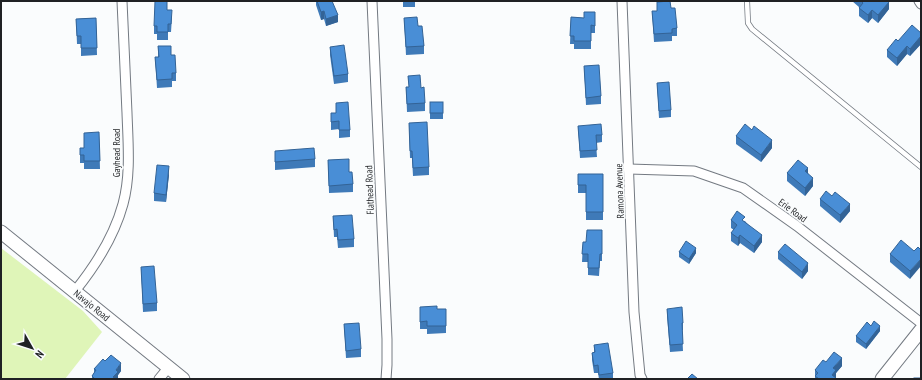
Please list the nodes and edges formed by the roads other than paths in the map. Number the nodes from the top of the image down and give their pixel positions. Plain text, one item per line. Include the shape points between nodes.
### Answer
1 (122, 1) edge
2 (372, 1) edge
3 (622, 1) edge
4 (746, 1) edge
5 (919, 1) edge
6 (921, 4) edge
7 (921, 167) edge
8 (629, 169) junction
9 (1, 232) edge
10 (75, 291) junction
11 (921, 323) edge
12 (921, 330) edge
13 (169, 367) junction
14 (159, 379) edge
15 (183, 379) edge
16 (386, 379) edge
17 (642, 379) edge
18 (882, 379) edge

1 - 10 street, Gayhead Road via 128,174 123,203 115,227 103,251
2 - 16 street, Flathead Road via 387,339
3 - 8 street, Ramona Avenue
4 - 7 lane via 748,23 752,29
5 - 6 street
8 - 11 street, Erie Road via 694,171 743,188 797,226
8 - 17 street, Ramona Avenue via 634,312
9 - 10 main road, Navajo Road
10 - 13 main road, Navajo Road
12 - 18 main road
13 - 14 street
13 - 15 main road, Navajo Road

